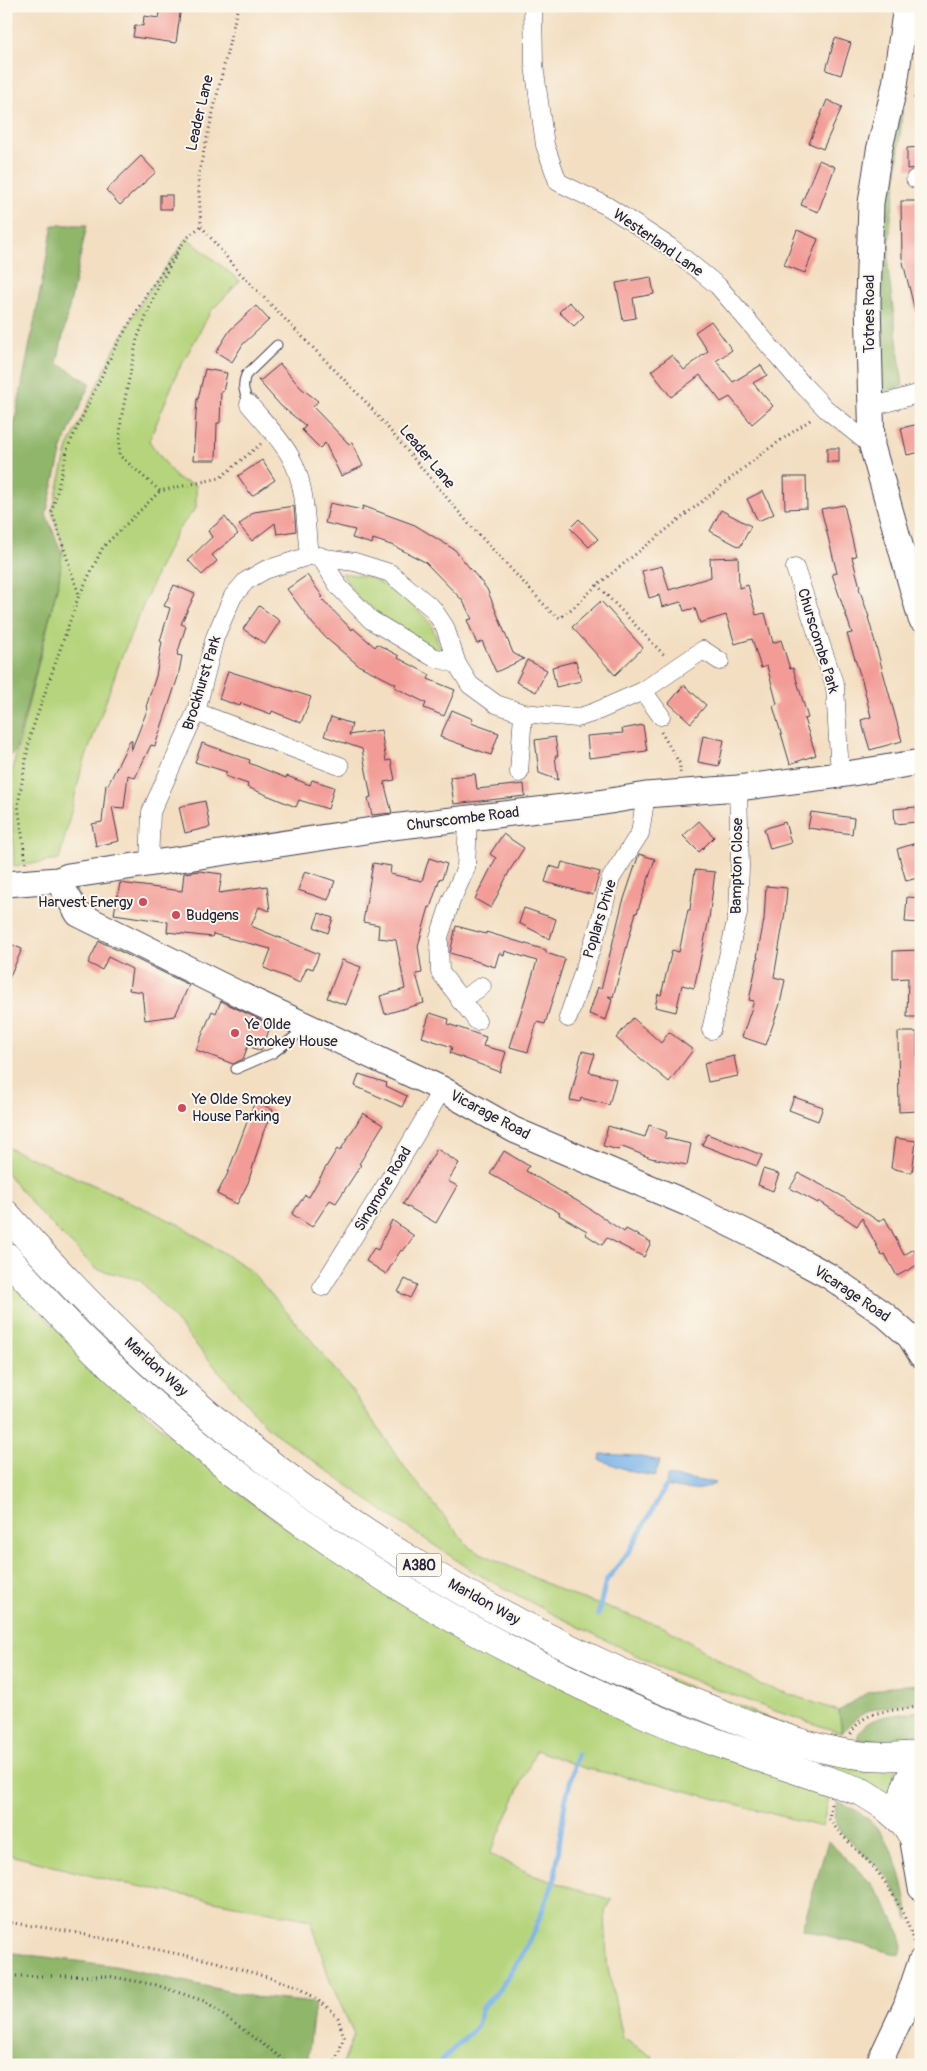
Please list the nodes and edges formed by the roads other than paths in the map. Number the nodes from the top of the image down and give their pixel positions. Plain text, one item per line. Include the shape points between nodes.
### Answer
1 (533, 6) edge
2 (907, 11) edge
3 (277, 345) dead end
4 (921, 393) edge
5 (249, 404) joint
6 (871, 406) junction
7 (872, 446) junction
8 (314, 556) junction
9 (795, 568) dead end
10 (921, 619) edge
11 (720, 661) dead end
12 (457, 664) junction
13 (643, 691) junction
14 (196, 712) junction
15 (522, 713) junction
16 (660, 716) road end
17 (921, 762) edge
18 (340, 766) dead end
19 (519, 773) dead end
20 (840, 775) junction
21 (738, 788) junction
22 (646, 795) junction
23 (468, 818) junction
24 (149, 864) junction
25 (58, 880) junction
26 (15, 883) edge
27 (482, 986) dead end
28 (460, 1001) junction
29 (568, 1018) dead end
30 (477, 1021) dead end
31 (308, 1026) junction
32 (711, 1030) dead end
33 (236, 1070) dead end
34 (442, 1090) junction
35 (6, 1214) edge
36 (6, 1256) edge
37 (322, 1287) dead end
38 (921, 1355) edge
39 (921, 1754) edge
40 (921, 1764) edge
41 (913, 1835) edge
42 (921, 1888) edge
43 (920, 1964) edge
44 (878, 2065) edge

1 - 7 street, Westerland Lane via 534,65 545,145 558,182 607,206 670,247 718,286 826,409
2 - 6 street, Totnes Road via 871,203 868,302
3 - 5 lane via 246,375 243,391
4 - 6 street
5 - 8 street via 290,455 301,482
6 - 7 street, Totnes Road
7 - 10 street, Totnes Road
8 - 12 street via 371,620 432,657
8 - 12 street, Brockhurst Park via 355,562 390,574 433,609 444,627
8 - 14 street, Brockhurst Park via 265,570 246,581 233,596 215,637
9 - 20 street, Churscombe Park via 834,686
11 - 13 street, Brockhurst Park via 703,650
12 - 15 street, Brockhurst Park via 470,685 496,704
13 - 15 street, Brockhurst Park via 577,718
13 - 16 street
14 - 18 street
14 - 24 street, Brockhurst Park via 151,812
15 - 19 street
17 - 20 street, Churscombe Road
20 - 21 street, Churscombe Road
21 - 22 street, Churscombe Road
21 - 32 street, Bampton Close via 738,913
22 - 23 street, Churscombe Road
22 - 29 street, Poplars Drive via 640,833 611,878
23 - 24 street, Churscombe Road
23 - 28 street via 466,868 439,937 440,972
24 - 25 street, Churscombe Road
25 - 26 street, Churscombe Road
25 - 31 street, Vicarage Road via 78,914 204,983
27 - 28 street
28 - 30 street
31 - 33 lane via 273,1053
31 - 34 street, Vicarage Road
34 - 37 street, Singmore Road
34 - 38 street, Vicarage Road via 514,1130 690,1204 829,1276 884,1314 910,1337
35 - 39 highway, Marldon Way / A380 via 122,1336 229,1431 324,1503 440,1578 601,1664 748,1724 842,1754 875,1758
36 - 41 highway, Marldon Way / A380 via 151,1402 285,1510 334,1544 490,1640 609,1699 712,1741 862,1792 883,1805
40 - 41 highway via 903,1796 902,1811
41 - 42 street
43 - 44 street via 906,2006

